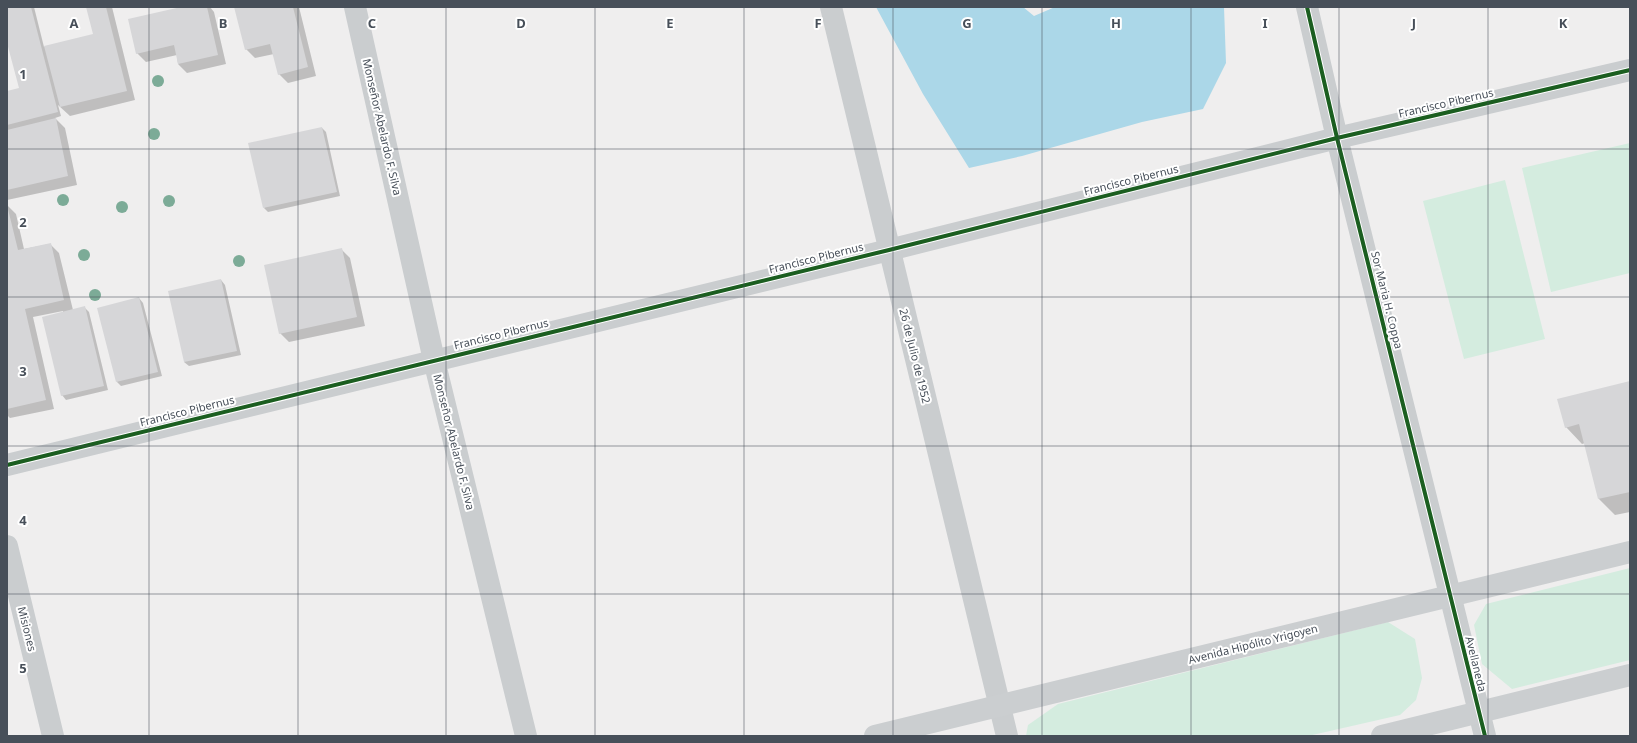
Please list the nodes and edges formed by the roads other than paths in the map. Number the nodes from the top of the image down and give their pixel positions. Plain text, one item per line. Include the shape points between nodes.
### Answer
1 (355, 7) edge
2 (831, 7) edge
3 (1307, 7) edge
4 (1630, 70) edge
5 (1337, 138) junction
6 (889, 250) junction
7 (434, 360) junction
8 (7, 465) edge
9 (7, 546) edge
10 (1630, 552) edge
11 (1451, 596) junction
12 (1630, 675) edge
13 (999, 705) junction
14 (1479, 713) junction
15 (53, 736) edge
16 (526, 736) edge
17 (875, 736) edge
18 (1007, 736) edge
19 (1382, 736) edge
20 (1485, 736) edge

1 - 7 street, Monseñor Abelardo F. Silva
2 - 6 street, 26 de Julio de 1952
3 - 5 street, Sor Maria H. Coppa
4 - 5 street, Francisco Pibernus
5 - 6 street, Francisco Pibernus
5 - 11 street, Sor Maria H. Coppa
6 - 7 street, Francisco Pibernus
6 - 13 street, 26 de Julio de 1952
7 - 8 street, Francisco Pibernus
7 - 16 street, Monseñor Abelardo F. Silva
9 - 15 street, Misiones
10 - 11 main road, Avenida Hipólito Yrigoyen
11 - 13 main road, Avenida Hipólito Yrigoyen
11 - 14 street, Avellaneda
12 - 14 main road
13 - 17 main road, Avenida Hipólito Yrigoyen
13 - 18 street, 26 de Julio de 1952
14 - 19 main road
14 - 20 street, Avellaneda

